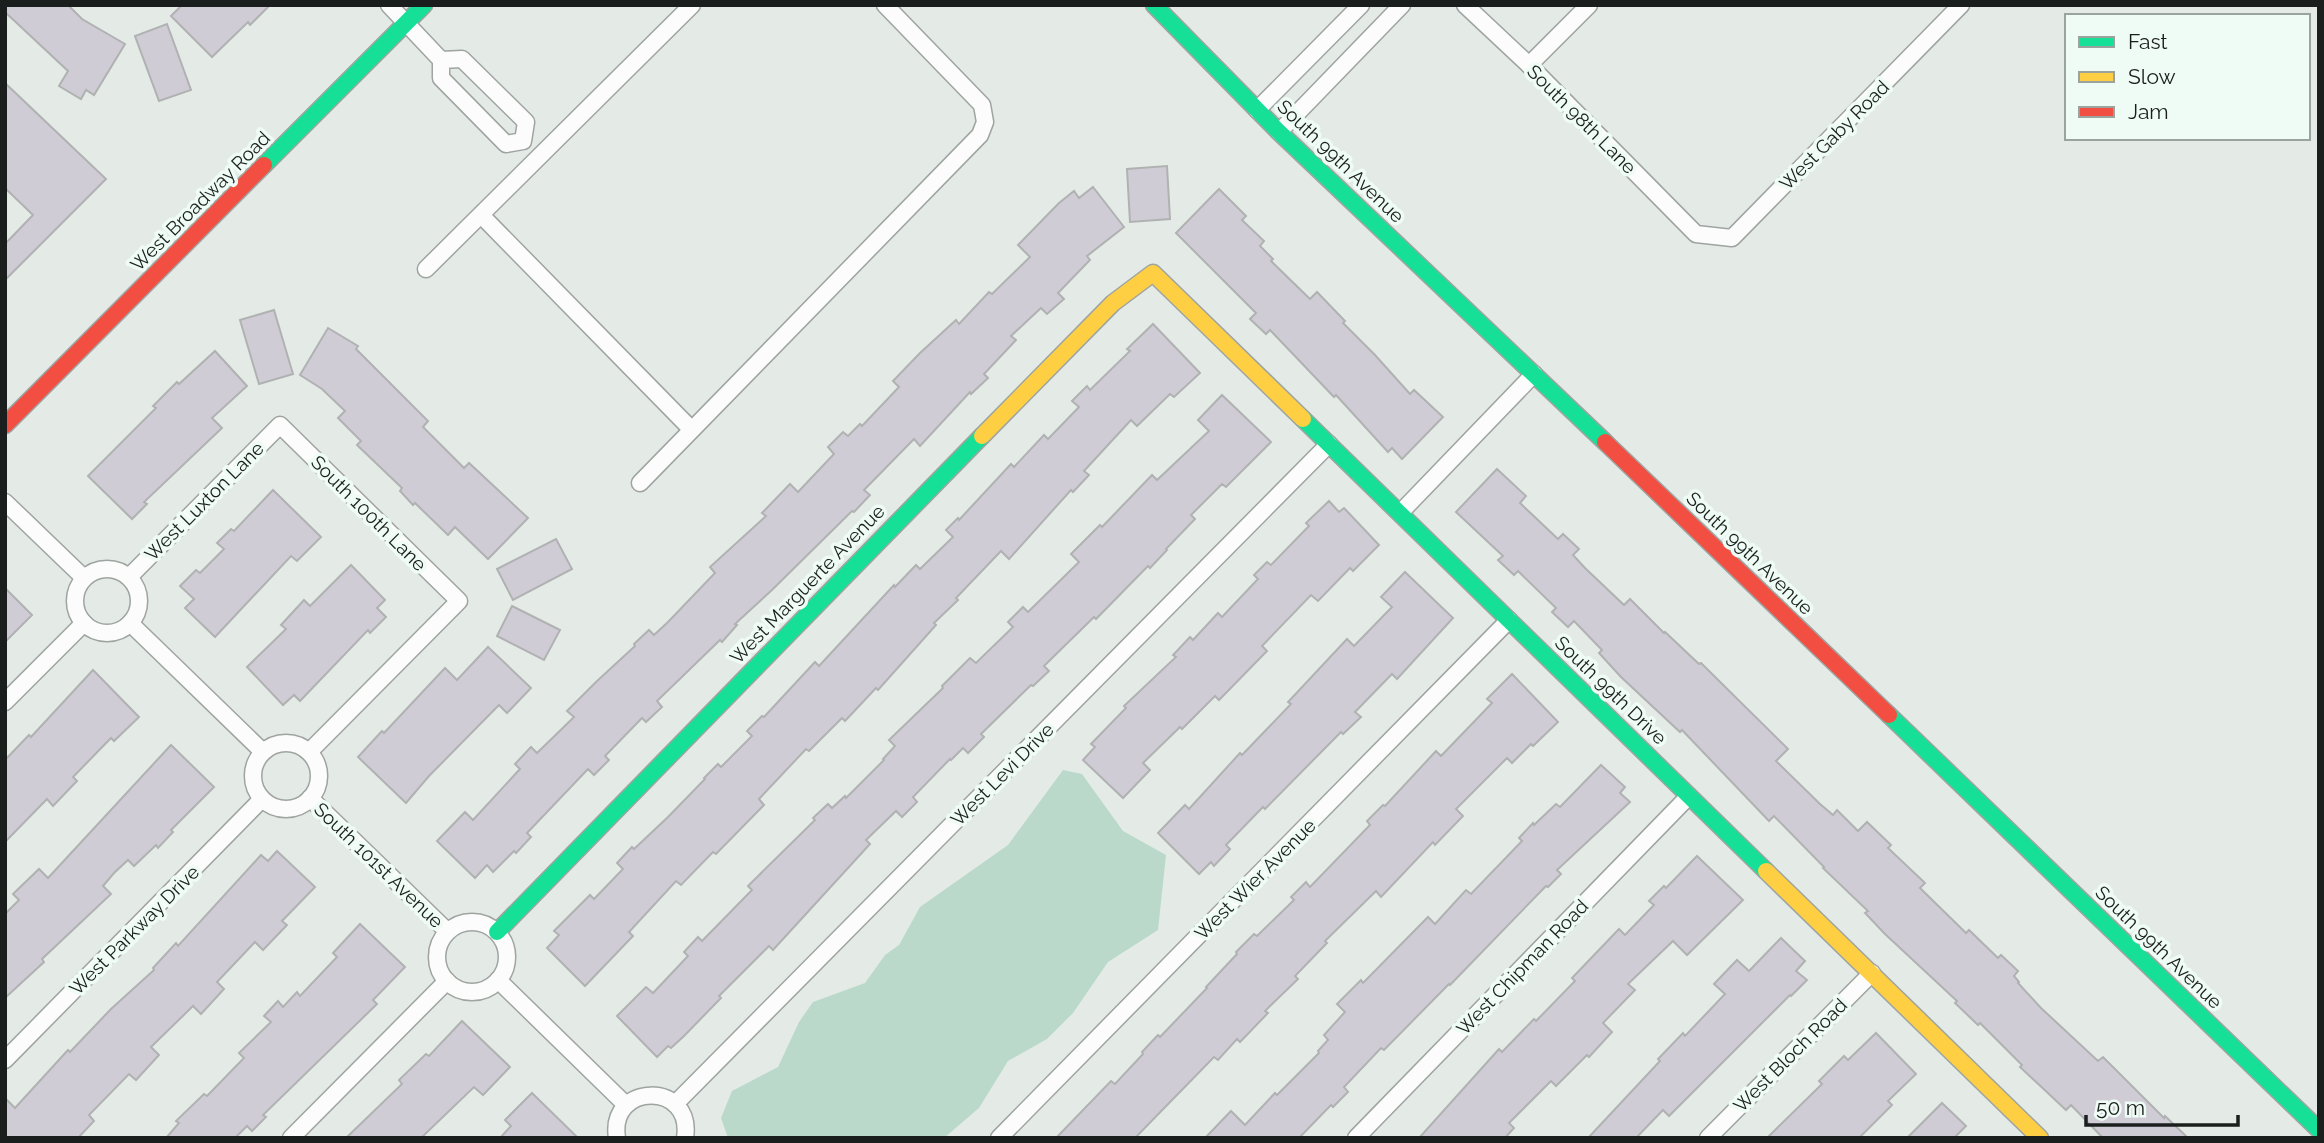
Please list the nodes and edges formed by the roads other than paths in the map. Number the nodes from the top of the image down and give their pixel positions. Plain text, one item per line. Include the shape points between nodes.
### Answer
1 (389, 5) edge
2 (424, 5) edge
3 (692, 5) edge
4 (885, 5) edge
5 (1154, 5) edge
6 (1361, 5) edge
7 (1402, 5) edge
8 (1465, 5) edge
9 (1588, 5) edge
10 (1961, 5) edge
11 (406, 23) junction
12 (441, 60) junction
13 (1529, 65) junction
14 (1257, 110) junction
15 (1279, 132) junction
16 (523, 141) junction
17 (539, 157) junction
18 (481, 215) junction
19 (1696, 234) joint
20 (426, 269) dead end
21 (1153, 273) joint
22 (1534, 374) junction
23 (5, 425) edge
24 (280, 425) joint
25 (691, 429) junction
26 (1329, 444) junction
27 (640, 483) dead end
28 (5, 502) edge
29 (1400, 513) junction
30 (129, 577) junction
31 (84, 578) junction
32 (1509, 620) junction
33 (84, 623) junction
34 (130, 624) junction
35 (5, 702) edge
36 (263, 752) junction
37 (309, 752) junction
38 (1689, 796) junction
39 (310, 798) junction
40 (262, 799) junction
41 (447, 931) junction
42 (497, 932) junction
43 (1872, 973) junction
44 (498, 980) junction
45 (447, 981) junction
46 (5, 1060) edge
47 (675, 1104) junction
48 (626, 1105) junction
49 (2319, 1130) edge
50 (291, 1138) edge
51 (617, 1138) edge
52 (685, 1138) edge
53 (999, 1138) edge
54 (1356, 1138) edge
55 (1708, 1138) edge
56 (2040, 1138) edge

1 - 11 street
2 - 11 main road, West Broadway Road
3 - 17 street
4 - 25 street via 982,105 985,122 980,135
5 - 14 main road, South 99th Avenue
6 - 14 street
7 - 15 street
8 - 13 street, South 98th Lane
9 - 13 street
10 - 19 street, West Gaby Road via 1731,239
11 - 12 street
11 - 23 main road, West Broadway Road
12 - 16 street via 441,78 506,144
12 - 16 street via 462,59 517,113 526,122
13 - 19 street, South 98th Lane
14 - 15 main road, South 99th Avenue
15 - 22 main road, South 99th Avenue
16 - 17 street
17 - 18 street
18 - 20 street
18 - 25 street
21 - 26 main road, South 99th Drive
21 - 42 main road, West Marguerte Avenue via 1113,303
22 - 29 street
22 - 49 main road, South 99th Avenue
24 - 30 street, West Luxton Lane
24 - 37 street, South 100th Lane via 459,601
25 - 27 street
26 - 29 main road, South 99th Drive
26 - 47 street, West Levi Drive
28 - 31 street
29 - 32 main road, South 99th Drive
30 - 31 street via 111,569
30 - 34 street via 139,595
31 - 33 street via 75,601
32 - 38 main road, South 99th Drive
32 - 53 street, West Wier Avenue
33 - 34 street via 106,633
33 - 35 street
34 - 36 street
36 - 37 street via 289,743
36 - 40 street via 253,772
37 - 39 street via 319,770
38 - 43 main road, South 99th Drive
38 - 54 street, West Chipman Road
39 - 40 street via 290,809
39 - 41 street, South 101st Avenue
40 - 46 street, West Parkway Drive
41 - 42 street via 472,921
41 - 45 street via 436,953 438,970
42 - 44 street via 507,956
43 - 55 street, West Bloch Road
43 - 56 main road, South 99th Drive
44 - 45 street via 473,992
44 - 48 street
45 - 50 street
47 - 48 street via 656,1095 635,1098
47 - 52 street via 686,1123
48 - 51 street via 618,1118

